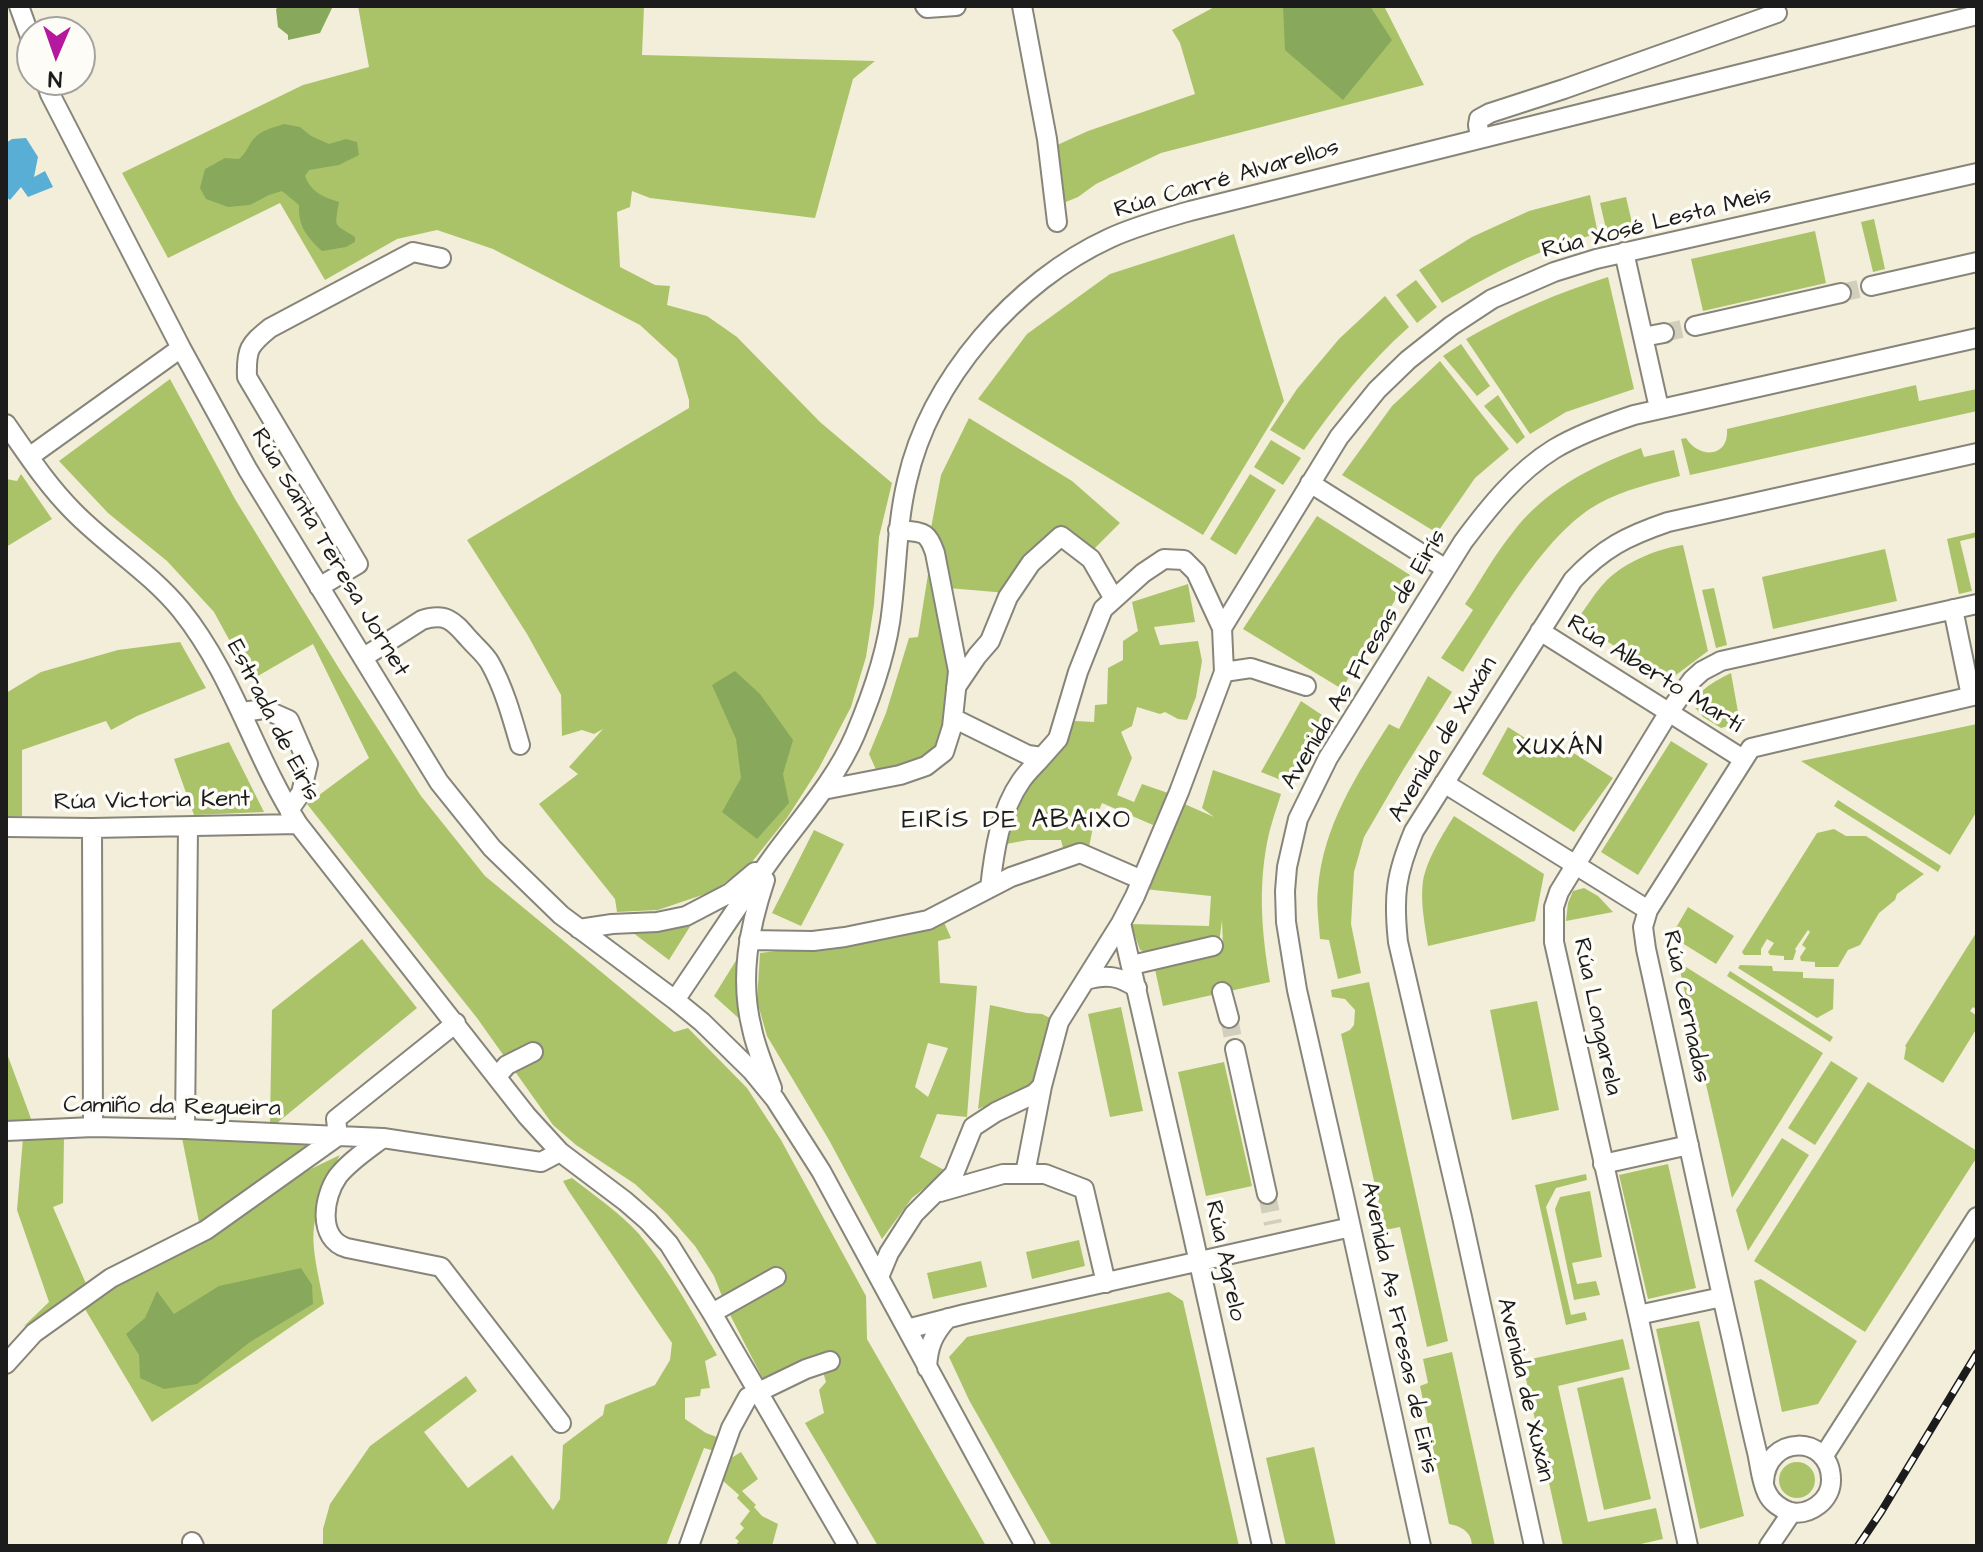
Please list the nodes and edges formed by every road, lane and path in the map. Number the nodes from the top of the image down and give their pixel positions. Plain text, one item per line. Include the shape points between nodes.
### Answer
1 (925, 6) edge
2 (956, 6) edge
3 (1022, 6) edge
4 (1777, 13) dead end
5 (1977, 15) edge
6 (51, 96) edge
7 (1480, 138) junction
8 (1977, 173) edge
9 (1057, 222) dead end
10 (1624, 252) junction
11 (441, 258) dead end
12 (1977, 262) edge
13 (1871, 286) tunnel mouth
14 (1841, 293) tunnel mouth
15 (1695, 326) tunnel mouth
16 (1664, 333) tunnel mouth
17 (1643, 337) junction
18 (1977, 338) edge
19 (181, 348) junction
20 (1659, 408) junction
21 (6, 424) edge
22 (1977, 453) edge
23 (29, 457) junction
24 (1310, 483) junction
25 (898, 530) junction
26 (1446, 569) junction
27 (319, 587) junction
28 (1114, 599) junction
29 (1977, 604) edge
30 (1953, 609) junction
31 (1222, 628) junction
32 (1540, 631) junction
33 (364, 657) junction
34 (1224, 672) junction
35 (1306, 686) dead end
36 (956, 688) junction
37 (1974, 696) edge
38 (242, 712) junction
39 (1669, 712) junction
40 (953, 718) junction
41 (520, 745) dead end
42 (1042, 757) junction
43 (1743, 759) junction
44 (1444, 783) junction
45 (823, 790) junction
46 (294, 817) junction
47 (6, 827) edge
48 (188, 827) junction
49 (92, 828) junction
50 (773, 857) junction
51 (1575, 865) junction
52 (1142, 880) junction
53 (990, 888) junction
54 (1648, 910) junction
55 (1121, 923) junction
56 (579, 929) junction
57 (749, 940) junction
58 (1213, 946) dead end
59 (1132, 965) junction
60 (1086, 980) junction
61 (1137, 988) junction
62 (1222, 992) dead end
63 (675, 1000) junction
64 (1229, 1018) tunnel mouth
65 (456, 1023) junction
66 (1235, 1049) tunnel mouth
67 (533, 1052) dead end
68 (497, 1076) junction
69 (1042, 1086) junction
70 (775, 1099) junction
71 (93, 1127) junction
72 (185, 1129) junction
73 (6, 1131) edge
74 (338, 1136) junction
75 (383, 1138) junction
76 (1689, 1145) junction
77 (560, 1152) junction
78 (1603, 1164) junction
79 (1025, 1174) junction
80 (937, 1192) junction
81 (1267, 1194) tunnel mouth
82 (1977, 1217) edge
83 (1273, 1224) tunnel mouth
84 (1351, 1227) junction
85 (1278, 1243) junction
86 (1198, 1261) junction
87 (776, 1277) dead end
88 (879, 1277) junction
89 (1106, 1283) junction
90 (1722, 1297) junction
91 (712, 1313) junction
92 (1638, 1315) junction
93 (948, 1318) junction
94 (907, 1329) junction
95 (34, 1333) junction
96 (6, 1343) edge
97 (830, 1361) dead end
98 (6, 1364) edge
99 (927, 1368) junction
100 (757, 1393) junction
101 (561, 1423) dead end
102 (1753, 1435) junction
103 (1779, 1451) junction
104 (1823, 1457) junction
105 (1764, 1482) junction
106 (1792, 1512) junction
107 (1765, 1545) edge
108 (689, 1546) edge
109 (848, 1546) edge
110 (1025, 1546) edge
111 (1262, 1546) edge
112 (1421, 1546) edge
113 (1534, 1546) edge
114 (1688, 1546) edge

1 - 2 street
3 - 9 street
4 - 7 street via 1490,113 1479,119
5 - 7 street, Rúa Carré Alvarellos
6 - 19 street, Rúa Santa Teresa Jornet
7 - 25 street, Rúa Carré Alvarellos via 1148,223 1054,269 988,330 942,393 913,460
8 - 10 street, Rúa Xosé Lesta Meis
10 - 17 street
10 - 24 street, Rúa Xosé Lesta Meis via 1522,285 1451,326 1377,390
11 - 27 street via 413,252 270,328 253,342 246,358 247,377 358,564
12 - 13 street
14 - 15 street
16 - 17 street
17 - 20 street
18 - 20 street, Avenida As Fresas de Eirís
19 - 23 street
19 - 27 street, Rúa Santa Teresa Jornet
20 - 26 street, Avenida As Fresas de Eirís via 1595,428 1531,466 1486,511
21 - 23 street, Estrada de Eirís
22 - 32 street, Avenida de Xuxán via 1634,533 1591,561
23 - 38 street, Estrada de Eirís via 73,512 180,608
24 - 26 street
24 - 31 street, Rúa Xosé Lesta Meis
25 - 36 street via 930,538 948,612
25 - 45 street, Rúa Carré Alvarellos via 892,609 881,662 854,738
26 - 84 street, Avenida As Fresas de Eirís via 1328,758 1298,819 1287,867 1286,922 1294,975
27 - 33 street, Rúa Santa Teresa Jornet
28 - 31 street via 1164,559 1184,560 1196,572
28 - 36 street via 1091,559 1061,536 1031,563 1008,597 990,641
28 - 42 street via 1103,609 1058,739
29 - 30 street, Rúa Longarela
30 - 37 street
30 - 39 street, Rúa Longarela via 1721,661 1692,680
31 - 34 street
32 - 39 street, Rúa Alberto Martí
32 - 44 street, Avenida de Xuxán
33 - 41 street via 422,620 453,621 489,661
33 - 56 street, Rúa Santa Teresa Jornet via 439,782 492,848
34 - 35 street via 1251,668
34 - 52 street
36 - 40 street
37 - 43 street via 1751,748
38 - 46 street, Estrada de Eirís
38 - 46 street via 264,709 289,720 308,764
39 - 43 street, Rúa Alberto Martí
39 - 51 street, Rúa Longarela
40 - 42 street
40 - 45 street via 944,752 926,766
42 - 53 street via 1010,801
43 - 54 street, Rúa Cernadas
44 - 51 street
44 - 113 street, Avenida de Xuxán via 1414,831 1397,876 1397,931
45 - 50 street, Rúa Carré Alvarellos
46 - 48 street, Rúa Victoria Kent
46 - 65 street, Estrada de Eirís
47 - 49 street, Rúa Victoria Kent
48 - 49 street, Rúa Victoria Kent
48 - 72 street
49 - 71 street
50 - 56 street via 730,893 686,916
50 - 57 street, Rúa Carré Alvarellos
50 - 63 street, Rúa Carré Alvarellos
51 - 54 street
51 - 78 street, Rúa Longarela via 1554,907 1554,942
52 - 53 street via 1080,853
52 - 55 street
53 - 57 street via 928,920 813,941
54 - 76 street, Rúa Cernadas via 1643,927 1646,949
55 - 59 street, Rúa Agrelo
55 - 60 street
56 - 63 street, Rúa Santa Teresa Jornet
57 - 70 street, Rúa Carré Alvarellos via 748,1009
58 - 59 street
59 - 61 street, Rúa Agrelo
60 - 61 street via 1115,976
60 - 69 street via 1059,1022
61 - 86 street, Rúa Agrelo
62 - 64 street
63 - 70 street, Rúa Santa Teresa Jornet
65 - 68 street, Estrada de Eirís
65 - 74 street via 336,1119
66 - 81 street
67 - 68 street
68 - 77 street, Estrada de Eirís
69 - 79 street
69 - 80 street via 973,1127 954,1174
70 - 88 street
71 - 72 street, Camiño da Regueira
71 - 73 street, Camiño da Regueira
72 - 74 street, Camiño da Regueira
74 - 75 street, Camiño da Regueira
74 - 95 street via 206,1230 111,1278
75 - 77 street, Camiño da Regueira via 541,1162
75 - 101 street via 336,1179 326,1213 331,1238 341,1246 441,1267
76 - 78 street
76 - 90 street, Rúa Cernadas
77 - 91 street, Estrada de Eirís via 648,1221 669,1244
78 - 92 street, Rúa Longarela
79 - 80 street via 1003,1174
79 - 89 street via 1045,1174 1084,1189
80 - 88 street via 914,1214
82 - 104 street
83 - 85 street
84 - 85 street
84 - 112 street, Avenida As Fresas de Eirís
85 - 86 street
86 - 89 street
86 - 111 street, Rúa Agrelo
87 - 91 street
88 - 94 street
89 - 93 street
90 - 92 street
90 - 102 street, Rúa Cernadas
91 - 100 street, Estrada de Eirís
92 - 114 street, Rúa Longarela
93 - 94 street
93 - 99 street via 931,1342
94 - 99 street
95 - 96 street
95 - 98 street
97 - 100 street
99 - 110 street
100 - 108 street via 748,1397 731,1428
100 - 109 street, Estrada de Eirís
102 - 103 street
102 - 105 street, Rúa Cernadas
103 - 104 street via 1807,1446
103 - 105 street via 1767,1464
104 - 106 street via 1831,1475 1827,1495 1812,1509
105 - 106 street via 1773,1502
106 - 107 street

